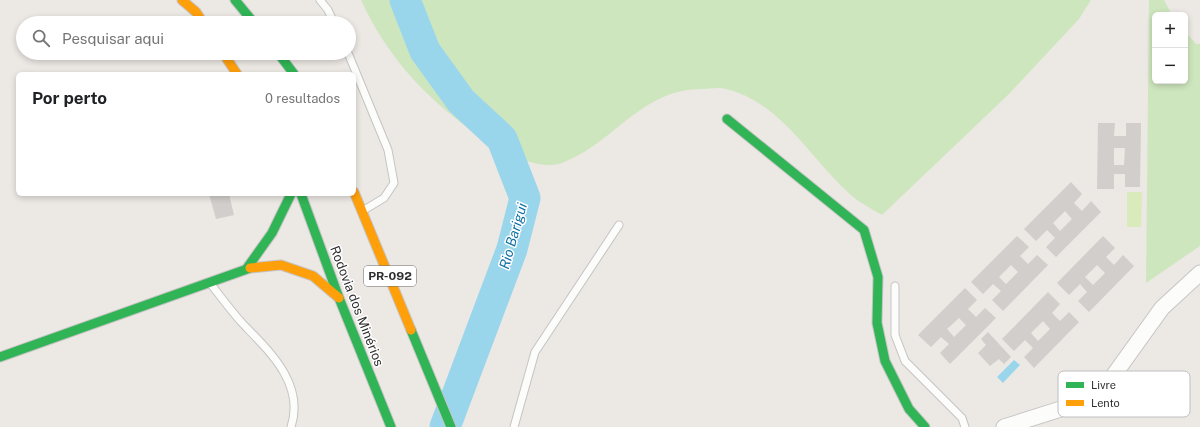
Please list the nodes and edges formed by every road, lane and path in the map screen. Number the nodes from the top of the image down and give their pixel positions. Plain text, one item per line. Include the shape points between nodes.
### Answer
1 (182, 0) edge
2 (235, 0) edge
3 (320, 0) edge
4 (199, 16) edge
5 (248, 16) edge
6 (331, 16) edge
7 (228, 60) edge
8 (283, 60) edge
9 (351, 60) edge
10 (236, 72) edge
11 (292, 72) edge
12 (356, 72) edge
13 (356, 72) edge
14 (727, 119) dead end
15 (290, 196) edge
16 (302, 196) edge
17 (356, 196) edge
18 (362, 211) junction
19 (619, 225) dead end
20 (247, 268) junction
21 (1200, 274) edge
22 (208, 282) junction
23 (895, 286) dead end
24 (339, 298) junction
25 (0, 357) edge
26 (1117, 371) edge
27 (1058, 411) edge
28 (291, 427) edge
29 (391, 427) edge
30 (451, 427) edge
31 (514, 427) edge
32 (925, 427) edge
33 (965, 427) edge
34 (1004, 427) edge

1 - 4 main road
2 - 5 main road
3 - 6 lane
7 - 10 main road
8 - 11 main road
9 - 13 lane
12 - 18 lane via 388,150 394,183 384,198
14 - 32 main road via 864,230 878,277 877,323 885,361 909,409
15 - 20 main road via 268,241
16 - 24 main road, Rodovia dos Minérios
17 - 18 main road, PR-092
18 - 30 main road, PR-092
19 - 31 lane via 535,352
20 - 22 main road
20 - 24 main road via 281,265 313,276
21 - 26 street via 1162,308
22 - 25 main road
22 - 28 lane via 242,323 273,354 292,387 294,418
23 - 33 lane via 895,335 905,361 962,418
24 - 29 main road, Rodovia dos Minérios
27 - 34 street

